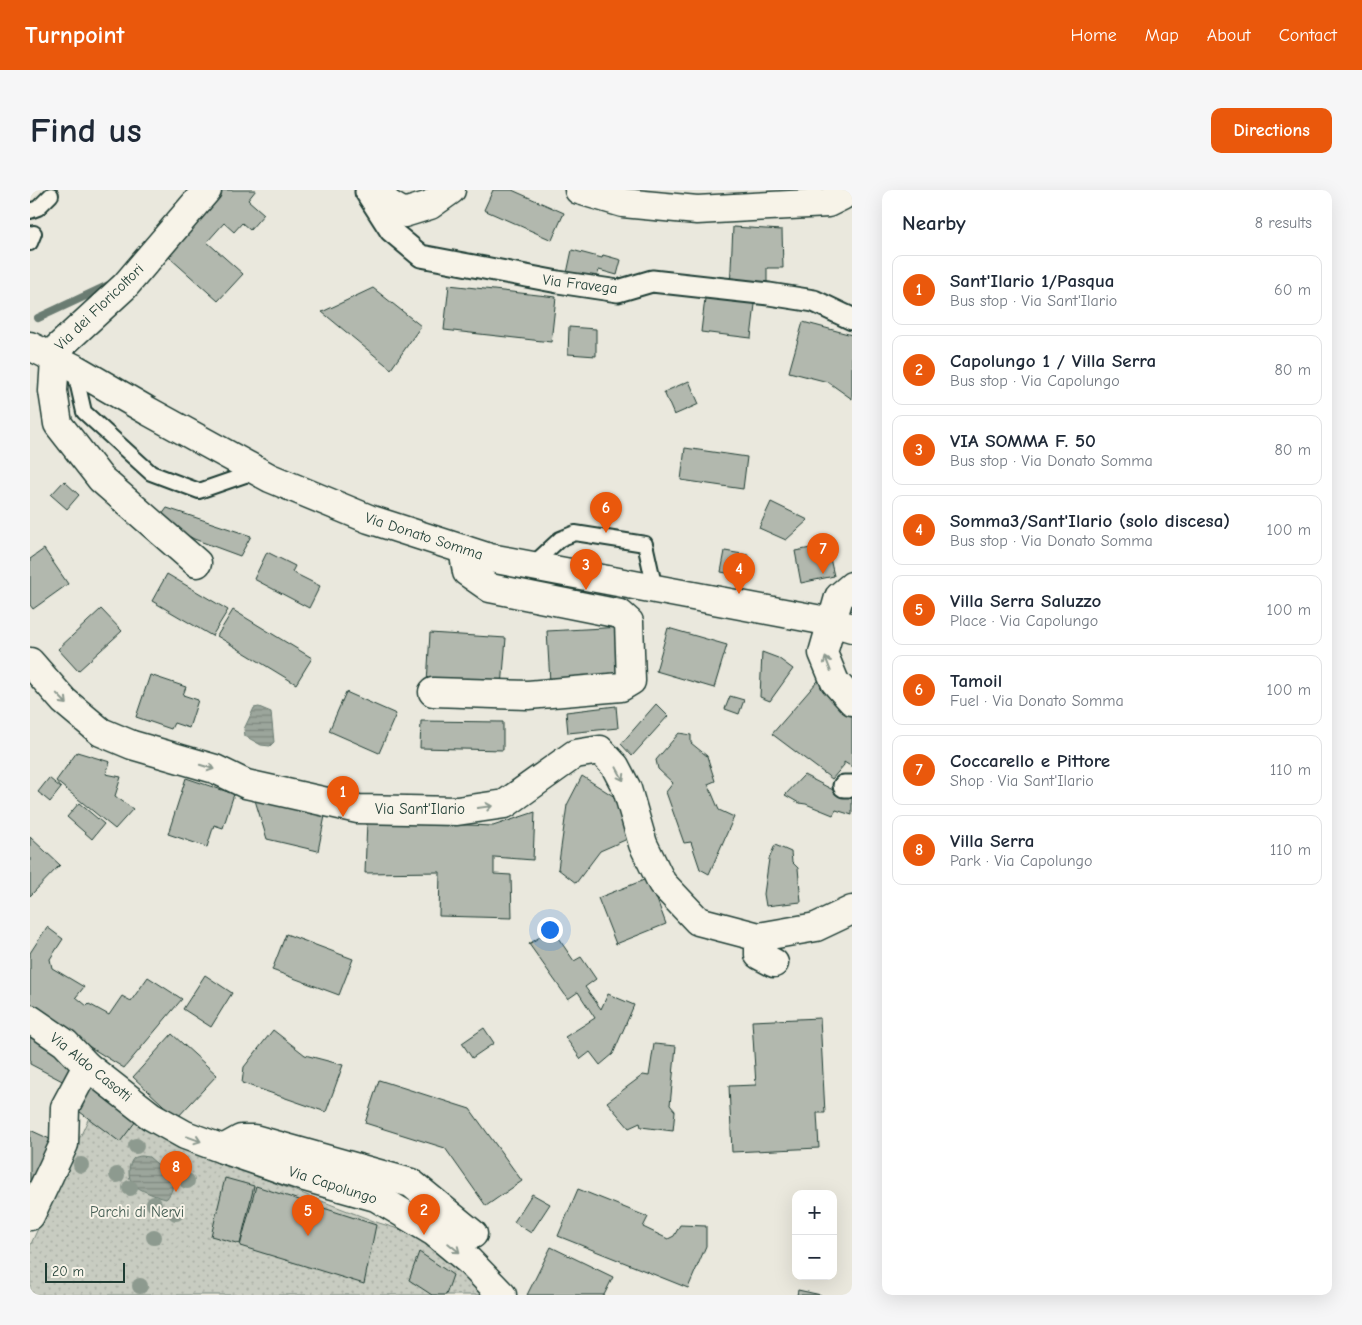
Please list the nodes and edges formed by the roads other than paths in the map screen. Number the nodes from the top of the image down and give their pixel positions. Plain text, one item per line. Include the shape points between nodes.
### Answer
1 (207, 190) edge
2 (364, 190) edge
3 (378, 190) edge
4 (451, 190) edge
5 (579, 190) edge
6 (844, 190) edge
7 (51, 195) dead end
8 (30, 212) edge
9 (852, 319) edge
10 (52, 357) edge
11 (258, 471) junction
12 (463, 550) junction
13 (197, 563) dead end
14 (531, 566) junction
15 (852, 586) edge
16 (655, 589) junction
17 (842, 625) edge
18 (30, 662) edge
19 (433, 692) dead end
20 (852, 701) edge
21 (852, 910) edge
22 (759, 937) junction
23 (774, 963) dead end
24 (30, 1019) edge
25 (87, 1066) junction
26 (152, 1116) joint
27 (223, 1149) junction
28 (30, 1216) edge
29 (473, 1234) dead end
30 (502, 1295) edge

1 - 10 street, Via dei Floricoltori via 126,286
2 - 9 street, Via Fravega via 391,232 421,256 618,291 652,282 814,301
3 - 4 street via 386,203 404,213 430,205
5 - 6 street via 623,203 697,210 828,203 842,196
7 - 8 lane
10 - 11 street, Via Donato Somma
10 - 11 lane via 84,412 151,473 200,491
10 - 13 street via 58,424 101,479
11 - 12 street, Via Donato Somma via 369,519
12 - 14 street, Via Donato Somma
12 - 19 street via 467,572 490,588 620,614 629,622 631,681 621,687 528,695
14 - 16 street, Via Donato Somma
14 - 16 lane via 560,539 575,533 645,544
15 - 17 street via 839,597
16 - 17 street, Via Donato Somma
20 -> 17 street via 835,682 824,653
18 -> 22 street, Via Sant'Ilario via 64,701 102,732 132,745 215,769 246,784 358,808 457,811 505,804 575,754 600,750 615,766 627,789 643,844 662,883 698,921
21 - 22 street, Via Sant'Ilario via 816,927
22 - 23 street via 759,955
24 - 25 street, Via Aldo Casotti via 65,1044
25 - 26 street, Via Aldo Casotti
25 - 28 street via 65,1107 64,1144
26 -> 27 street, Via Capolungo via 185,1136
27 - 29 street, Via Capolungo via 242,1140 254,1139 411,1183
27 -> 30 street, Via Capolungo via 376,1197 434,1232 469,1260

